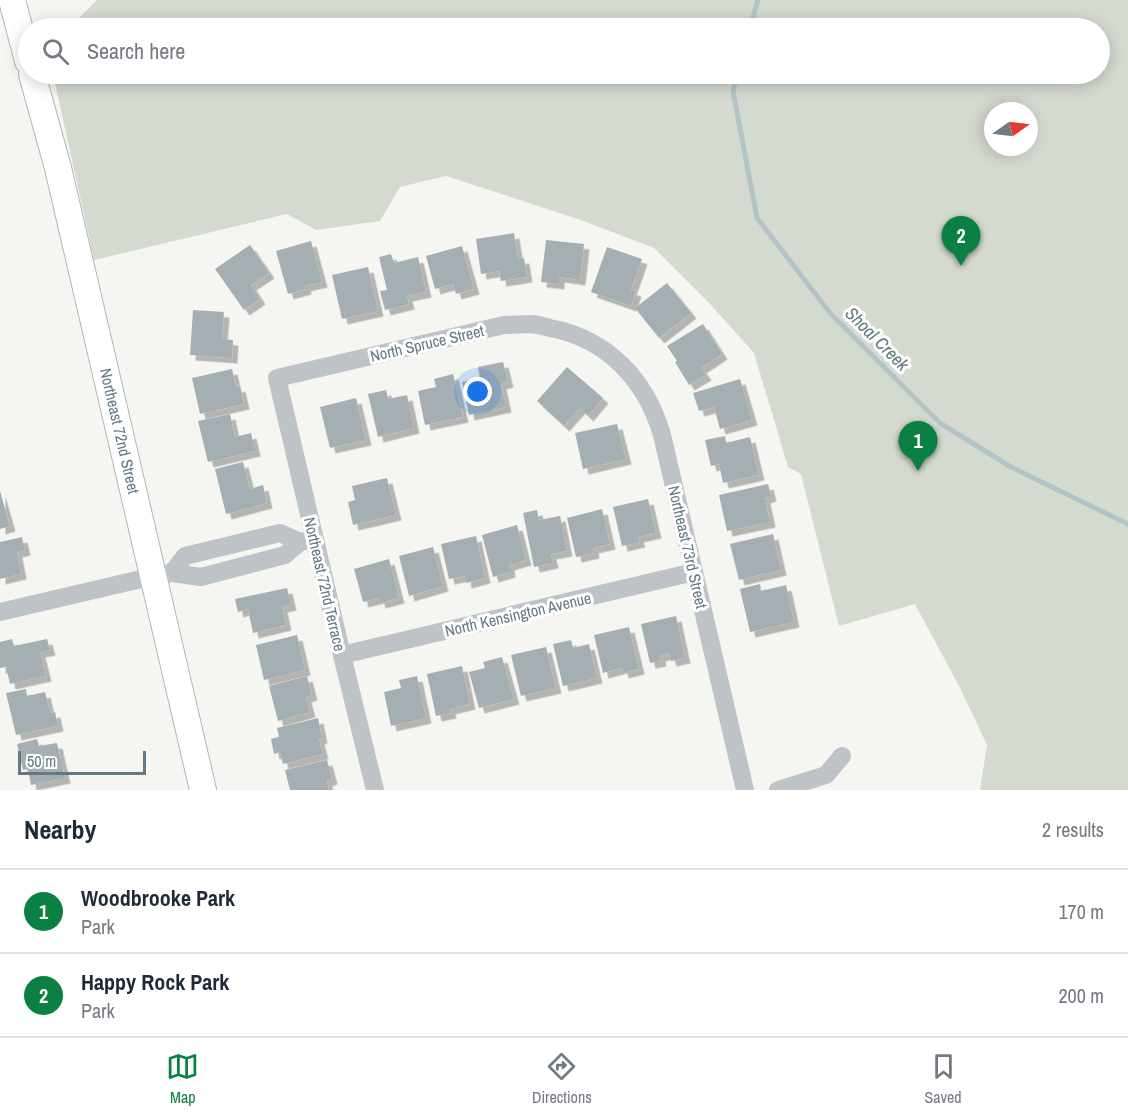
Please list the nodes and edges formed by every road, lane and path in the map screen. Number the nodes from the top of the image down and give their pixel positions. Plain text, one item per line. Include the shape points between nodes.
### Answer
1 (12, 0) edge
2 (18, 23) edge
3 (35, 84) edge
4 (578, 335) joint
5 (277, 378) joint
6 (307, 541) junction
7 (694, 572) junction
8 (163, 574) junction
9 (0, 612) edge
10 (342, 655) junction
11 (843, 756) dead end
12 (203, 790) edge
13 (375, 790) edge
14 (745, 790) edge
15 (778, 790) edge

1 - 2 main road
3 - 8 main road, Northeast 72nd Street
4 - 5 street, North Spruce Street via 534,324 504,325
4 - 7 street, Northeast 73rd Street via 627,369 652,407
5 - 6 street, Northeast 72nd Terrace
6 - 8 street via 285,555 201,577
6 - 10 street, Northeast 72nd Terrace
7 - 10 street, North Kensington Avenue
7 - 14 street, Northeast 73rd Street
8 - 9 street
8 - 12 main road, Northeast 72nd Street
10 - 13 street, Northeast 72nd Terrace
11 - 15 street via 826,775

